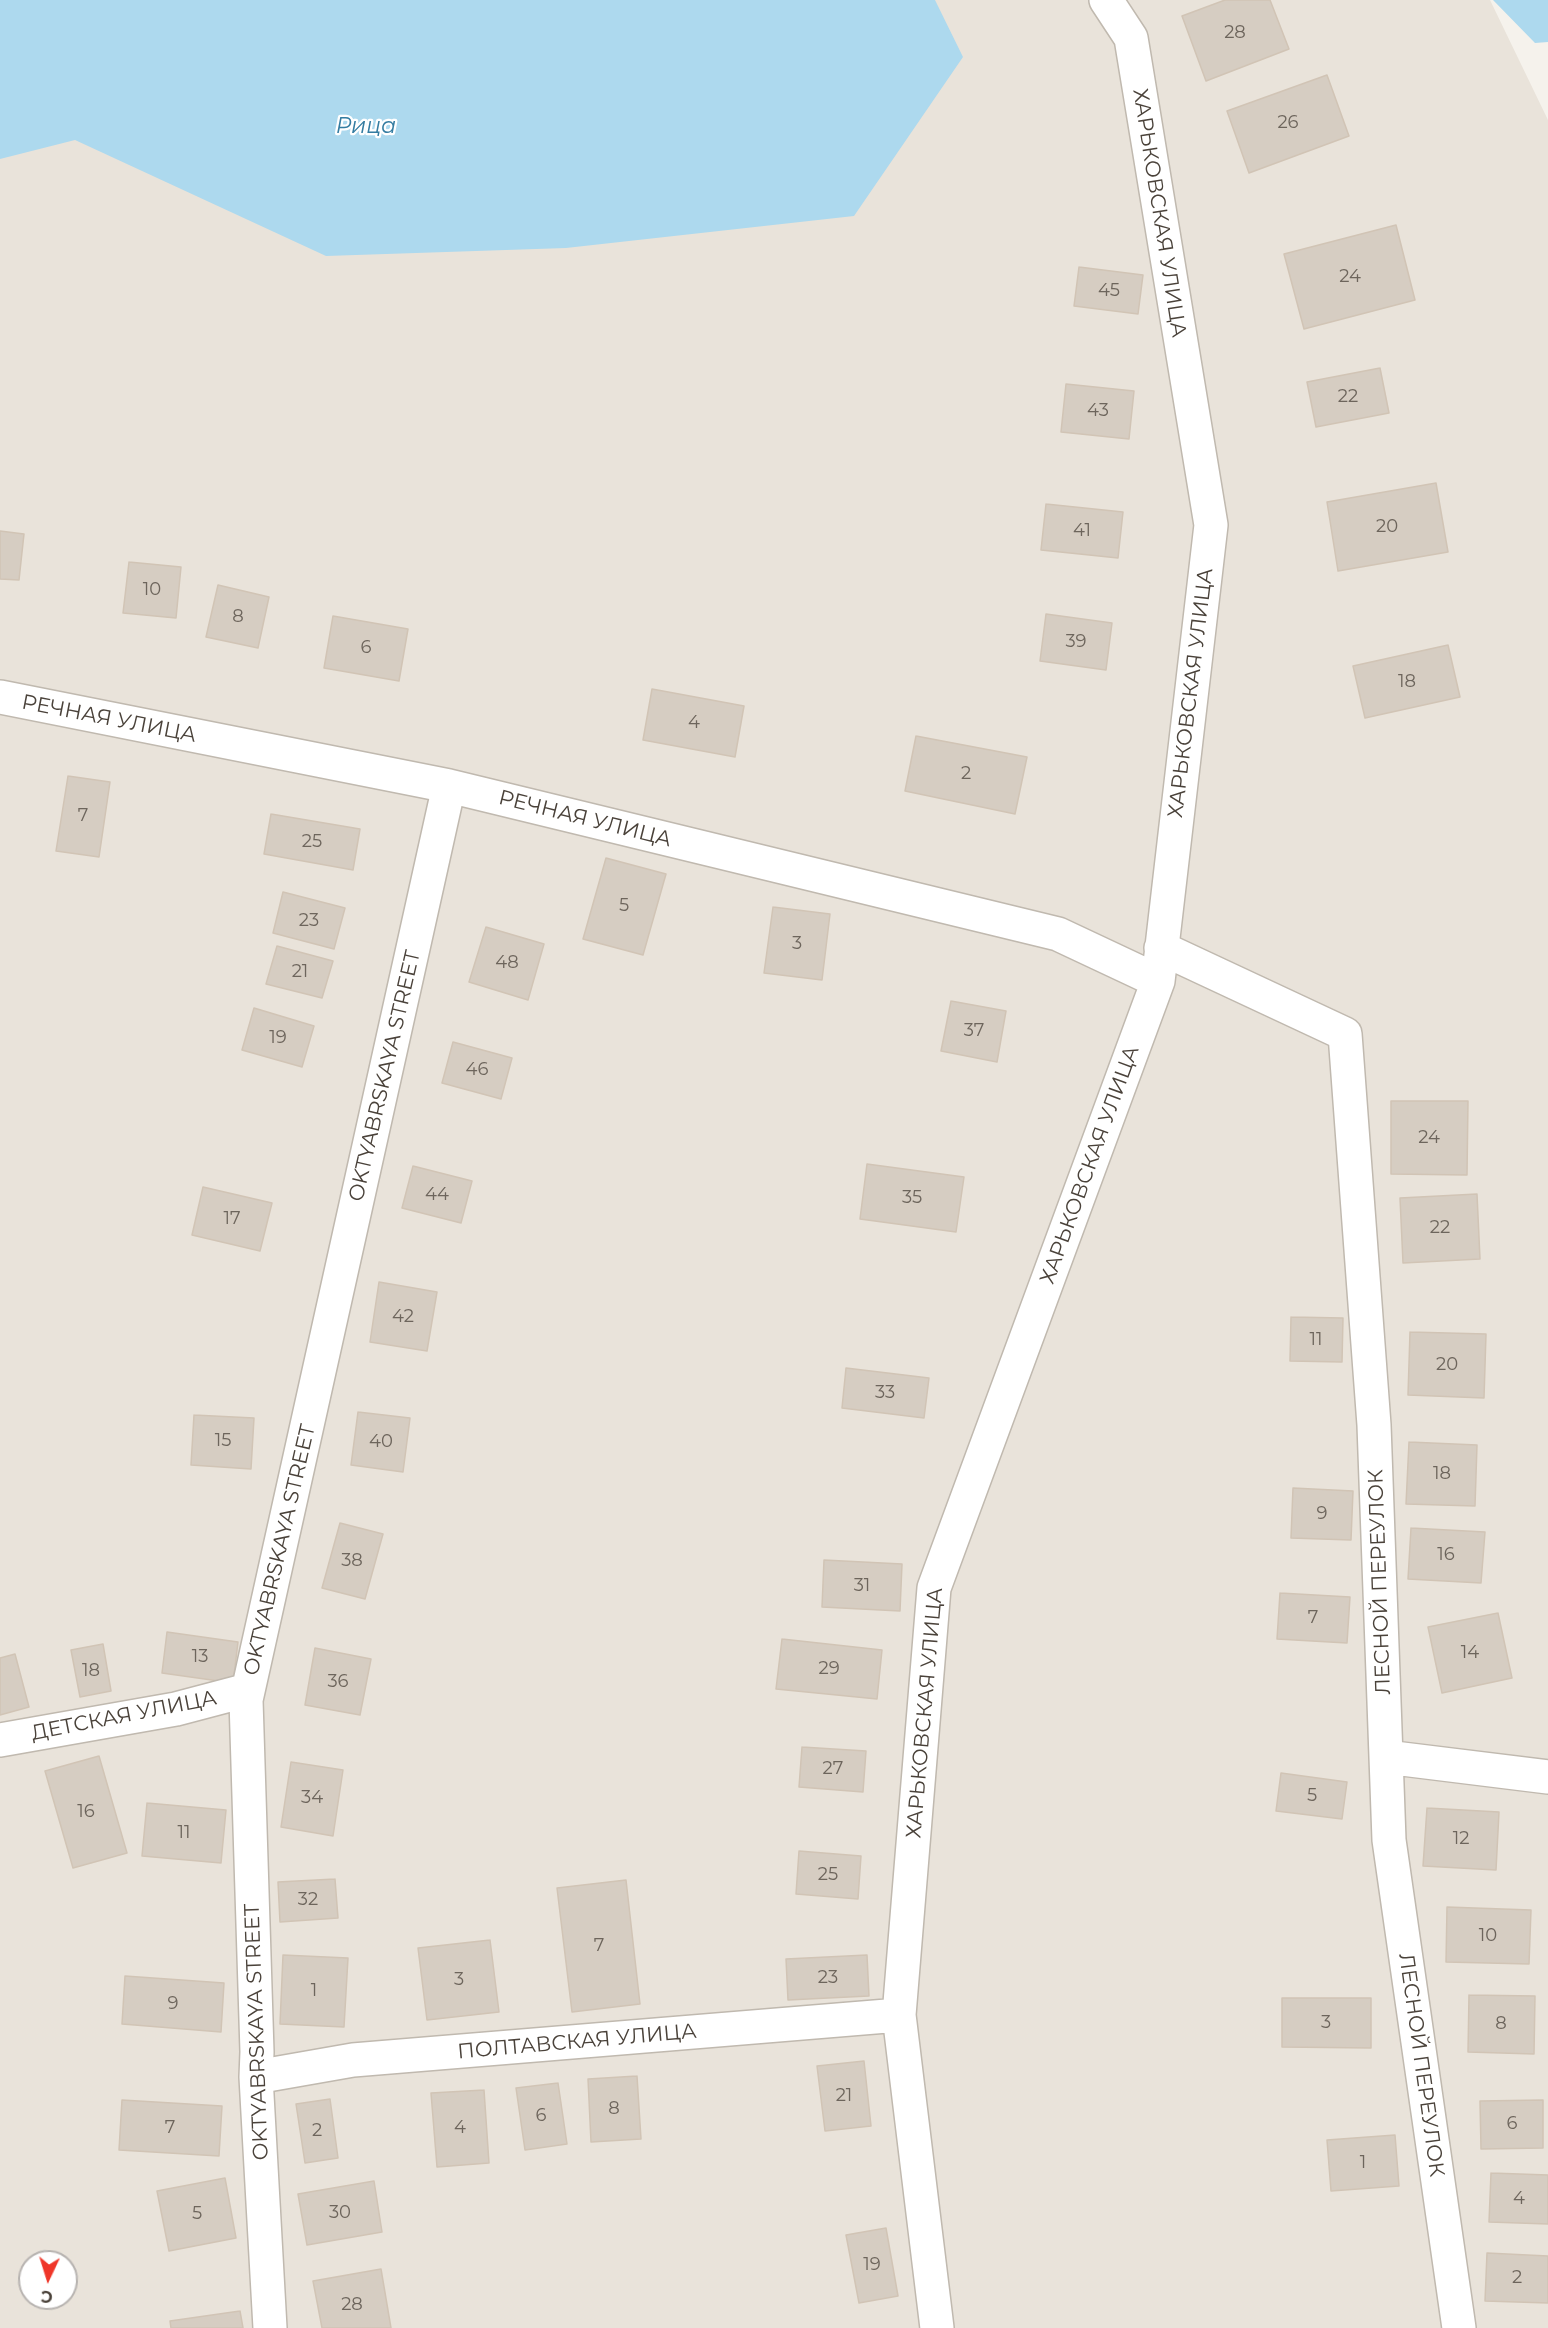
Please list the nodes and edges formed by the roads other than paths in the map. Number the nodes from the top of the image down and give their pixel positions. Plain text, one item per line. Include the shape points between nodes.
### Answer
1 (1106, 0) edge
2 (0, 697) edge
3 (449, 786) junction
4 (1161, 948) junction
5 (1158, 981) junction
6 (248, 1690) junction
7 (0, 1740) edge
8 (1386, 1757) junction
9 (1548, 1777) edge
10 (899, 2015) junction
11 (256, 2078) junction
12 (270, 2328) edge
13 (937, 2328) edge
14 (1459, 2328) edge

1 - 4 street, ХАРЬКОВСКАЯ УЛИЦА via 1131,38 1211,525
2 - 3 street, РЕЧНАЯ УЛИЦА
3 - 5 street, РЕЧНАЯ УЛИЦА via 1058,934
3 - 6 street, OKTYABRSKAYA STREET
4 - 5 street, ХАРЬКОВСКАЯ УЛИЦА
4 - 8 street, ЛЕСНОЙ ПЕРЕУЛОК via 1345,1034 1374,1425
5 - 10 street, ХАРЬКОВСКАЯ УЛИЦА via 934,1588
6 - 7 street, ДЕТСКАЯ УЛИЦА via 176,1709
6 - 11 street, OKTYABRSKAYA STREET
8 - 9 street
8 - 14 street, ЛЕСНОЙ ПЕРЕУЛОК via 1389,1840
10 - 11 street, ПОЛТАВСКАЯ УЛИЦА via 353,2060
10 - 13 street, ХАРЬКОВСКАЯ УЛИЦА
11 - 12 street, OKTYABRSKAYA STREET

